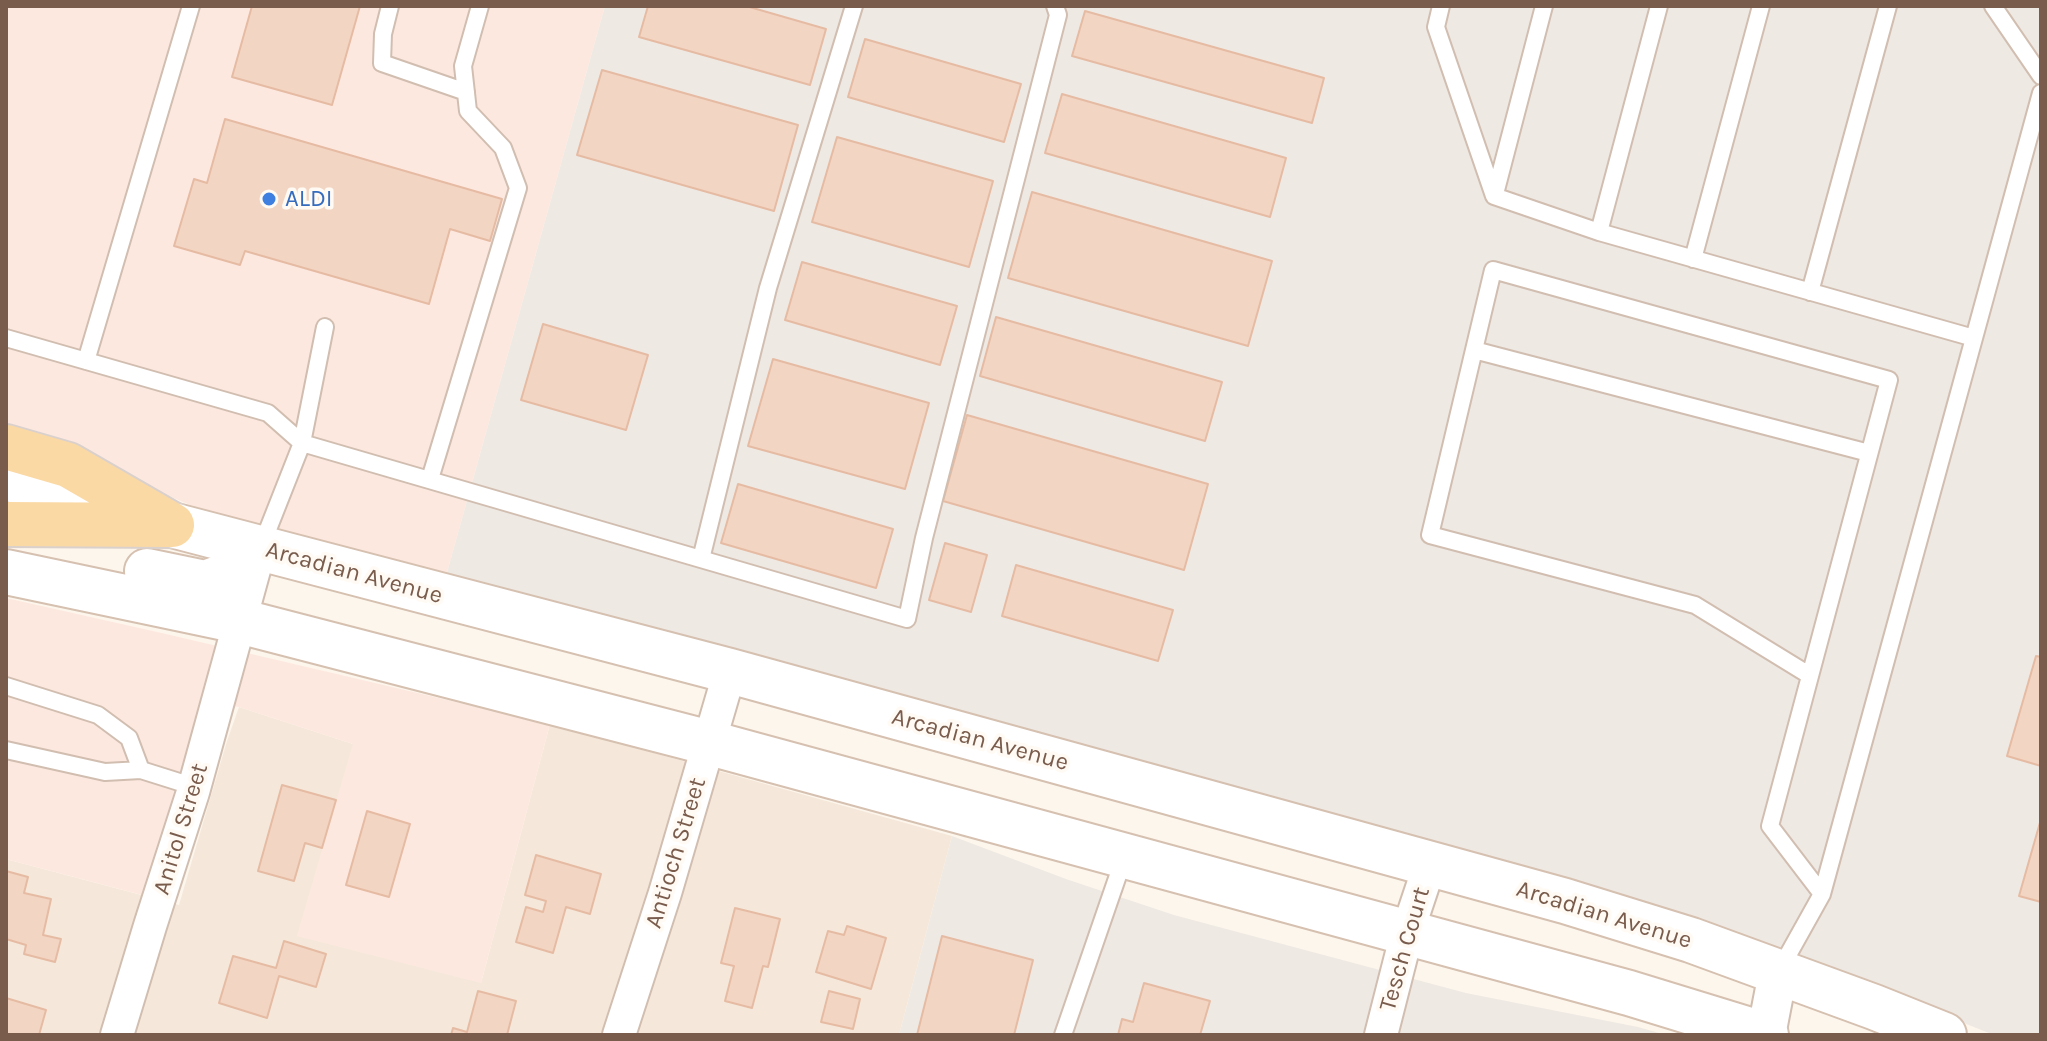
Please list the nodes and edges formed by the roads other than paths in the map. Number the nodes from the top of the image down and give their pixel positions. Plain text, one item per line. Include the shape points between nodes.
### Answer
1 (191, 6) edge
2 (390, 6) edge
3 (480, 6) edge
4 (854, 6) edge
5 (1055, 6) edge
6 (1441, 6) edge
7 (1544, 6) edge
8 (1659, 6) edge
9 (1761, 6) edge
10 (1888, 6) edge
11 (1993, 6) edge
12 (2041, 76) edge
13 (466, 92) junction
14 (2041, 93) edge
15 (1494, 196) junction
16 (1599, 232) junction
17 (1693, 259) junction
18 (1810, 292) junction
19 (325, 327) dead end
20 (6, 338) edge
21 (1974, 338) junction
22 (1474, 350) junction
23 (86, 361) junction
24 (302, 443) junction
25 (6, 447) edge
26 (1869, 453) junction
27 (6, 478) edge
28 (430, 479) junction
29 (6, 524) edge
30 (172, 525) junction
31 (260, 548) junction
32 (701, 559) junction
33 (6, 560) edge
34 (6, 572) edge
35 (239, 621) junction
36 (730, 671) junction
37 (1809, 675) junction
38 (6, 686) edge
39 (710, 743) junction
40 (6, 750) edge
41 (141, 770) junction
42 (195, 787) junction
43 (1125, 856) junction
44 (1430, 864) junction
45 (1822, 894) junction
46 (1407, 933) junction
47 (1778, 973) junction
48 (117, 1035) edge
49 (619, 1035) edge
50 (1063, 1035) edge
51 (1381, 1035) edge
52 (1766, 1035) edge
53 (1944, 1035) edge

1 - 23 lane
2 - 13 lane via 382,63
3 - 13 lane via 463,66
4 - 32 lane via 768,288
5 - 32 lane via 1058,15 907,619
6 - 15 lane via 1436,27
7 - 15 lane
8 - 16 lane
9 - 17 lane
10 - 18 lane
11 - 12 lane
13 - 28 lane via 468,111 503,148 518,188
14 - 21 lane
15 - 16 lane
16 - 17 lane
17 - 18 lane
18 - 21 lane
19 - 24 lane
20 - 23 lane
21 - 45 lane
22 - 26 lane
22 - 26 lane via 1493,270 1889,380
22 - 37 lane via 1430,535 1695,605
23 - 24 lane via 268,413
24 - 28 lane
24 - 31 lane
25 - 30 main road via 68,465
26 - 37 lane
27 - 30 main road, Arcadian Avenue
28 - 32 lane
29 - 30 main road
30 - 31 main road, Arcadian Avenue
31 - 33 main road via 233,573 205,583 81,557
31 - 35 street, Anitol Street
31 - 36 main road, Arcadian Avenue
34 - 35 main road
35 - 39 main road
35 - 42 street, Anitol Street
36 - 39 street, Antioch Street
36 - 44 main road, Arcadian Avenue
37 - 45 lane via 1770,826
38 - 41 lane via 98,715 129,738
39 - 43 main road
39 - 49 street, Antioch Street
40 - 41 lane via 105,772
41 - 42 lane
42 - 48 street, Anitol Street
43 - 46 main road
43 - 50 lane
44 - 46 street, Tesch Court
44 - 47 main road, Arcadian Avenue via 1691,940
45 - 47 lane
46 - 51 street, Tesch Court
46 - 52 main road
47 - 52 street
47 - 53 main road, Arcadian Avenue

